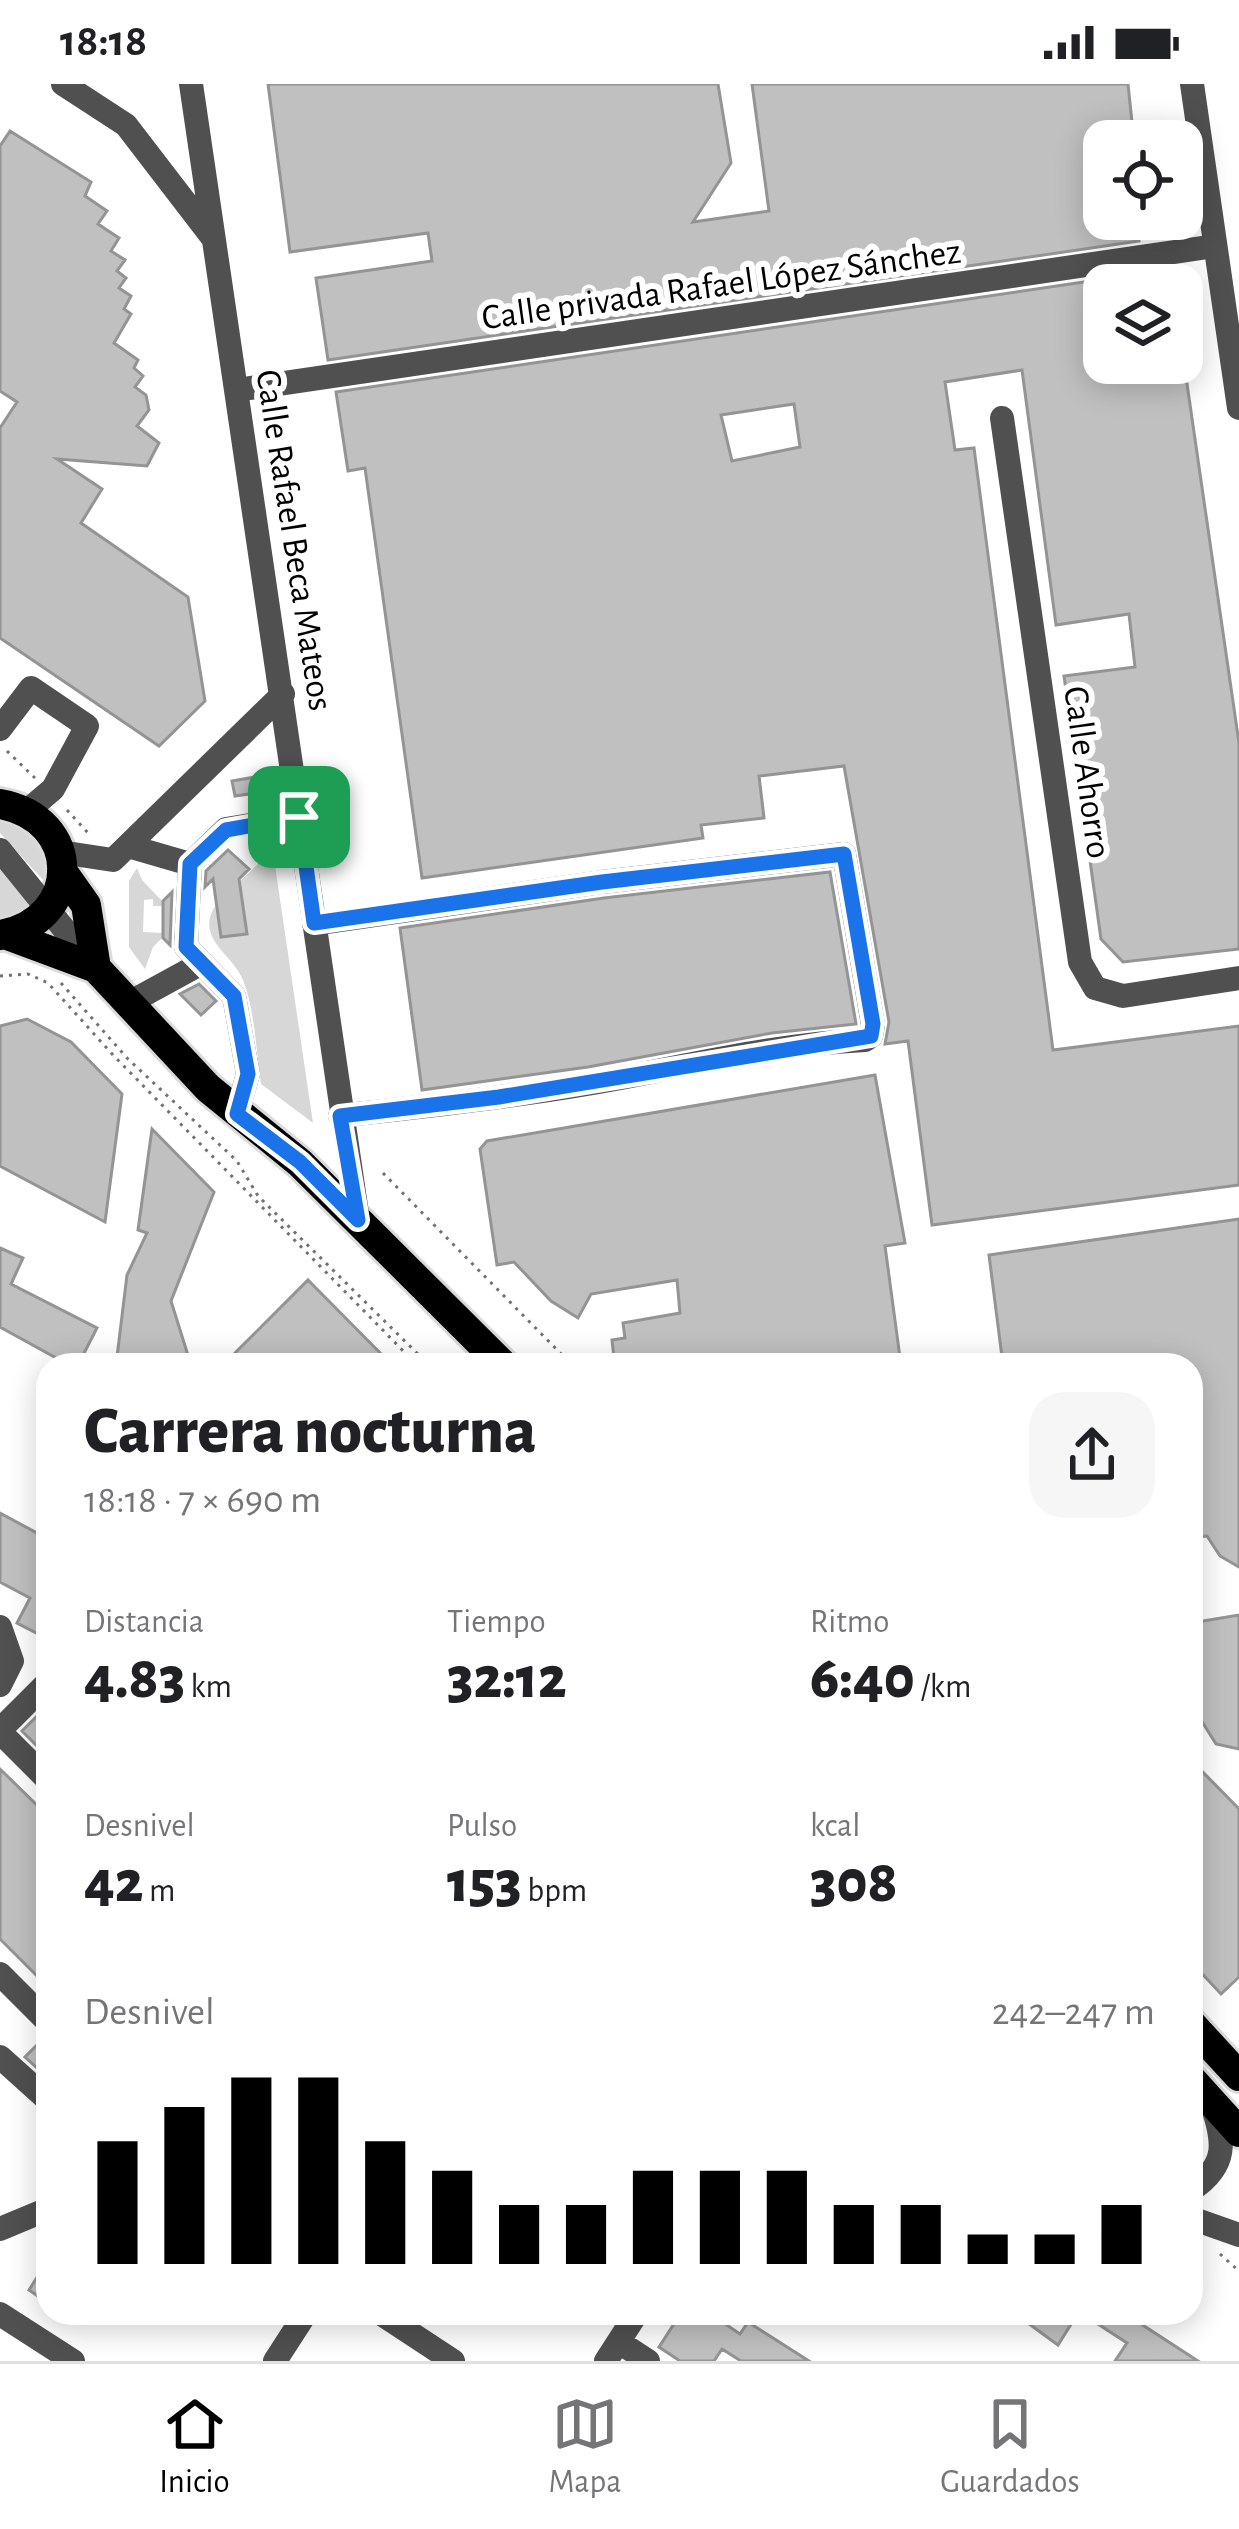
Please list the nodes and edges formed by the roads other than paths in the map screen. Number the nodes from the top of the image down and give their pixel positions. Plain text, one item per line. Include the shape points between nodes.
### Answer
1 (63, 84) edge
2 (191, 84) edge
3 (1192, 84) edge
4 (214, 239) junction
5 (1216, 246) junction
6 (237, 390) junction
7 (1239, 408) edge
8 (1001, 418) dead end
9 (283, 694) junction
10 (0, 729) edge
11 (0, 778) edge
12 (15, 808) edge
13 (299, 817) junction
14 (0, 850) edge
15 (120, 853) junction
16 (61, 861) junction
17 (190, 864) junction
18 (50, 908) junction
19 (314, 923) junction
20 (3, 934) edge
21 (202, 963) junction
22 (96, 968) junction
23 (1239, 978) edge
24 (127, 1004) junction
25 (237, 1114) junction
26 (340, 1116) junction
27 (358, 1220) junction
28 (491, 1353) edge
29 (0, 1627) edge
30 (0, 1685) edge
31 (36, 1694) edge
32 (0, 1731) edge
33 (36, 1768) edge
34 (0, 1974) edge
35 (36, 2010) edge
36 (1203, 2037) edge
37 (0, 2057) edge
38 (1239, 2076) edge
39 (36, 2089) edge
40 (1203, 2092) edge
41 (1203, 2094) edge
42 (1239, 2132) edge
43 (1203, 2181) edge
44 (36, 2214) edge
45 (1203, 2224) edge
46 (0, 2229) edge
47 (1231, 2239) edge
48 (0, 2314) edge
49 (298, 2325) edge
50 (398, 2325) edge
51 (630, 2325) edge
52 (612, 2351) edge
53 (73, 2361) edge
54 (274, 2361) edge
55 (453, 2361) edge
56 (648, 2361) edge

1 - 4 street via 126,125
2 - 4 street, Calle Rafael Beca Mateos
3 - 5 street
4 - 6 street, Calle Rafael Beca Mateos
5 - 6 street, Calle privada Rafael López Sánchez
5 - 7 street
6 - 9 street, Calle Rafael Beca Mateos
8 - 23 street, Calle Ahorro via 1080,962 1095,988 1123,996
9 - 13 street, Calle Rafael Beca Mateos
9 - 15 street
10 - 12 street via 32,688 87,726 53,789
11 - 12 main road
12 - 16 main road via 48,828
13 - 17 street via 226,830
13 - 19 street, Calle Rafael Beca Mateos
14 - 18 street
15 - 16 street
15 - 17 street
16 - 18 main road
16 - 22 main road via 86,905
17 - 21 street via 186,947
18 - 20 main road
18 - 22 street
19 - 26 street, Calle Rafael Beca Mateos
19 - 26 street via 844,854 873,1024 865,1040
20 - 22 main road
21 - 24 street
21 - 25 street via 234,996 248,1074
22 - 24 main road
24 - 25 main road
25 - 27 main road
26 - 27 street, Calle Rafael Beca Mateos
27 - 28 main road
29 - 30 street via 12,1661
31 - 32 street
32 - 33 street
34 - 35 street
36 - 38 main road
37 - 39 street
40 - 42 main road
41 - 43 street via 1223,2139
44 - 46 street
45 - 47 street
48 - 53 street
49 - 54 street
50 - 55 street
51 - 52 street
52 - 56 street

